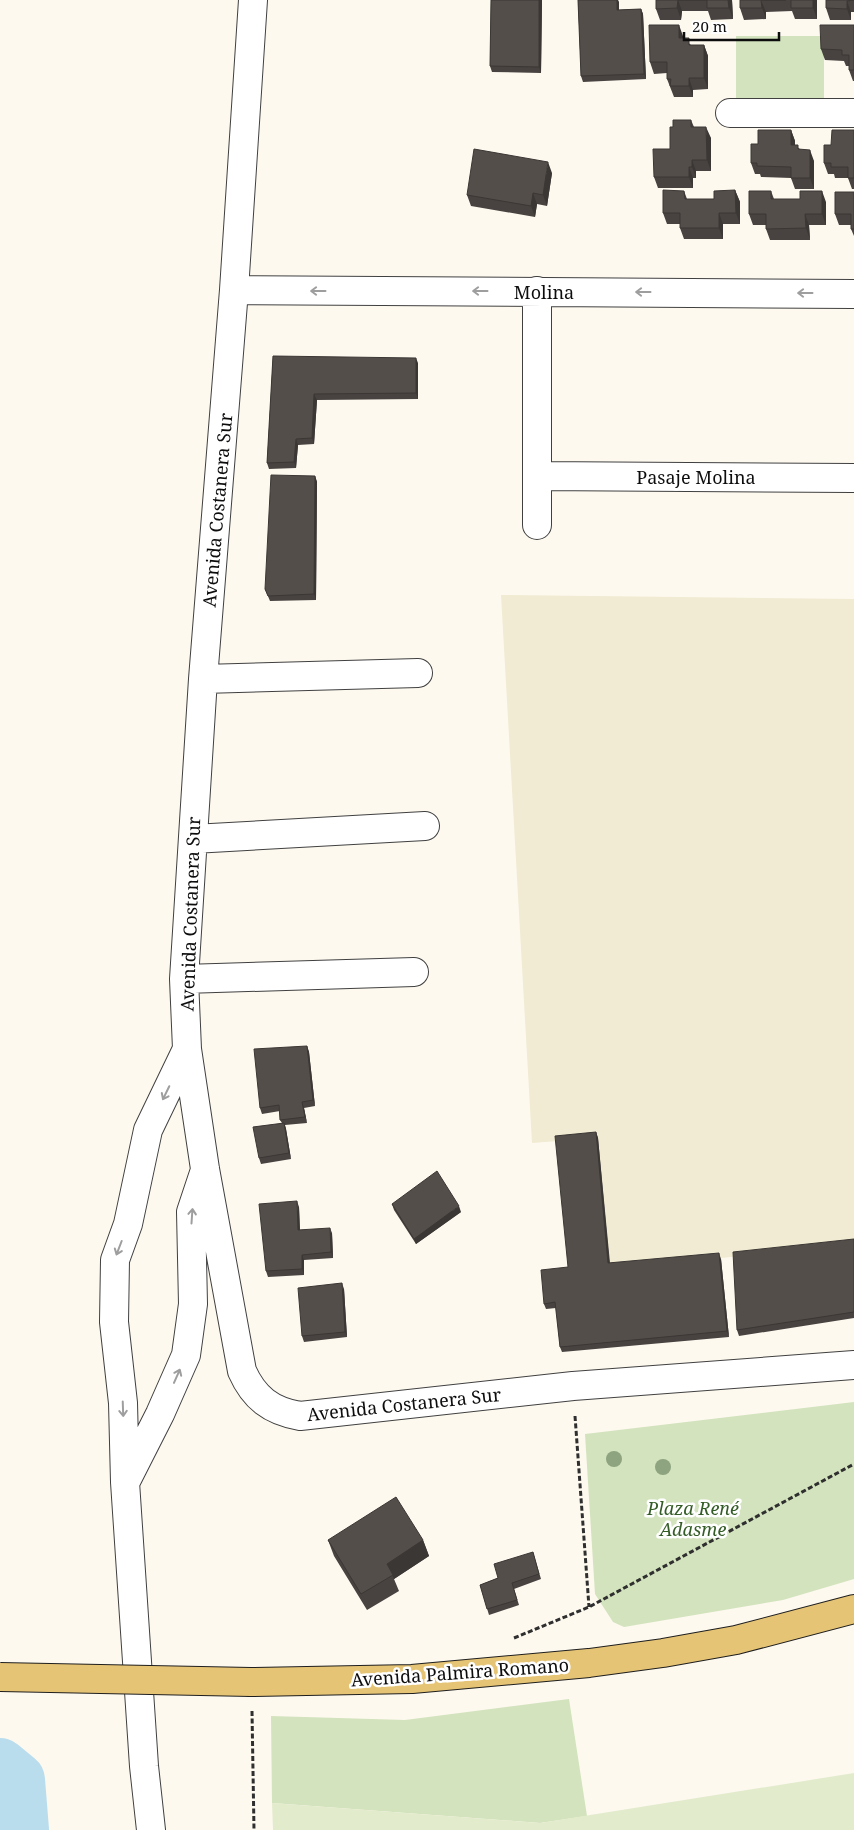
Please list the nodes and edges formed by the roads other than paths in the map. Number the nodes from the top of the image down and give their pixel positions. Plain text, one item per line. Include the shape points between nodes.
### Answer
1 (253, 0) edge
2 (730, 113) dead end
3 (854, 113) edge
4 (234, 290) junction
5 (537, 291) junction
6 (854, 294) edge
7 (537, 476) junction
8 (854, 478) edge
9 (537, 525) dead end
10 (418, 673) dead end
11 (203, 679) junction
12 (425, 826) dead end
13 (193, 839) junction
14 (414, 972) dead end
15 (184, 979) junction
16 (187, 1049) junction
17 (205, 1169) junction
18 (854, 1365) edge
19 (125, 1482) junction
20 (854, 1610) edge
21 (0, 1677) edge
22 (151, 1830) edge

1 - 4 street, Avenida Costanera Sur
2 - 3 street
5 -> 4 street, Molina
4 - 11 street, Avenida Costanera Sur
6 -> 5 street, Molina
5 - 7 street
7 - 8 street, Pasaje Molina
7 - 9 street
10 - 11 street
11 - 13 street, Avenida Costanera Sur
12 - 13 street
13 - 15 street, Avenida Costanera Sur
14 - 15 street
15 - 16 street, Avenida Costanera Sur
16 - 17 street, Avenida Costanera Sur
16 -> 19 street via 148,1130 128,1224 115,1260 114,1322 123,1403
17 - 18 street, Avenida Costanera Sur via 242,1371 258,1398 270,1408 285,1413 300,1416 573,1386
19 -> 17 street via 186,1355 193,1304 191,1212
19 - 22 street
20 - 21 main road, Avenida Palmira Romano, bridge via 736,1640 663,1653 412,1679 251,1682

